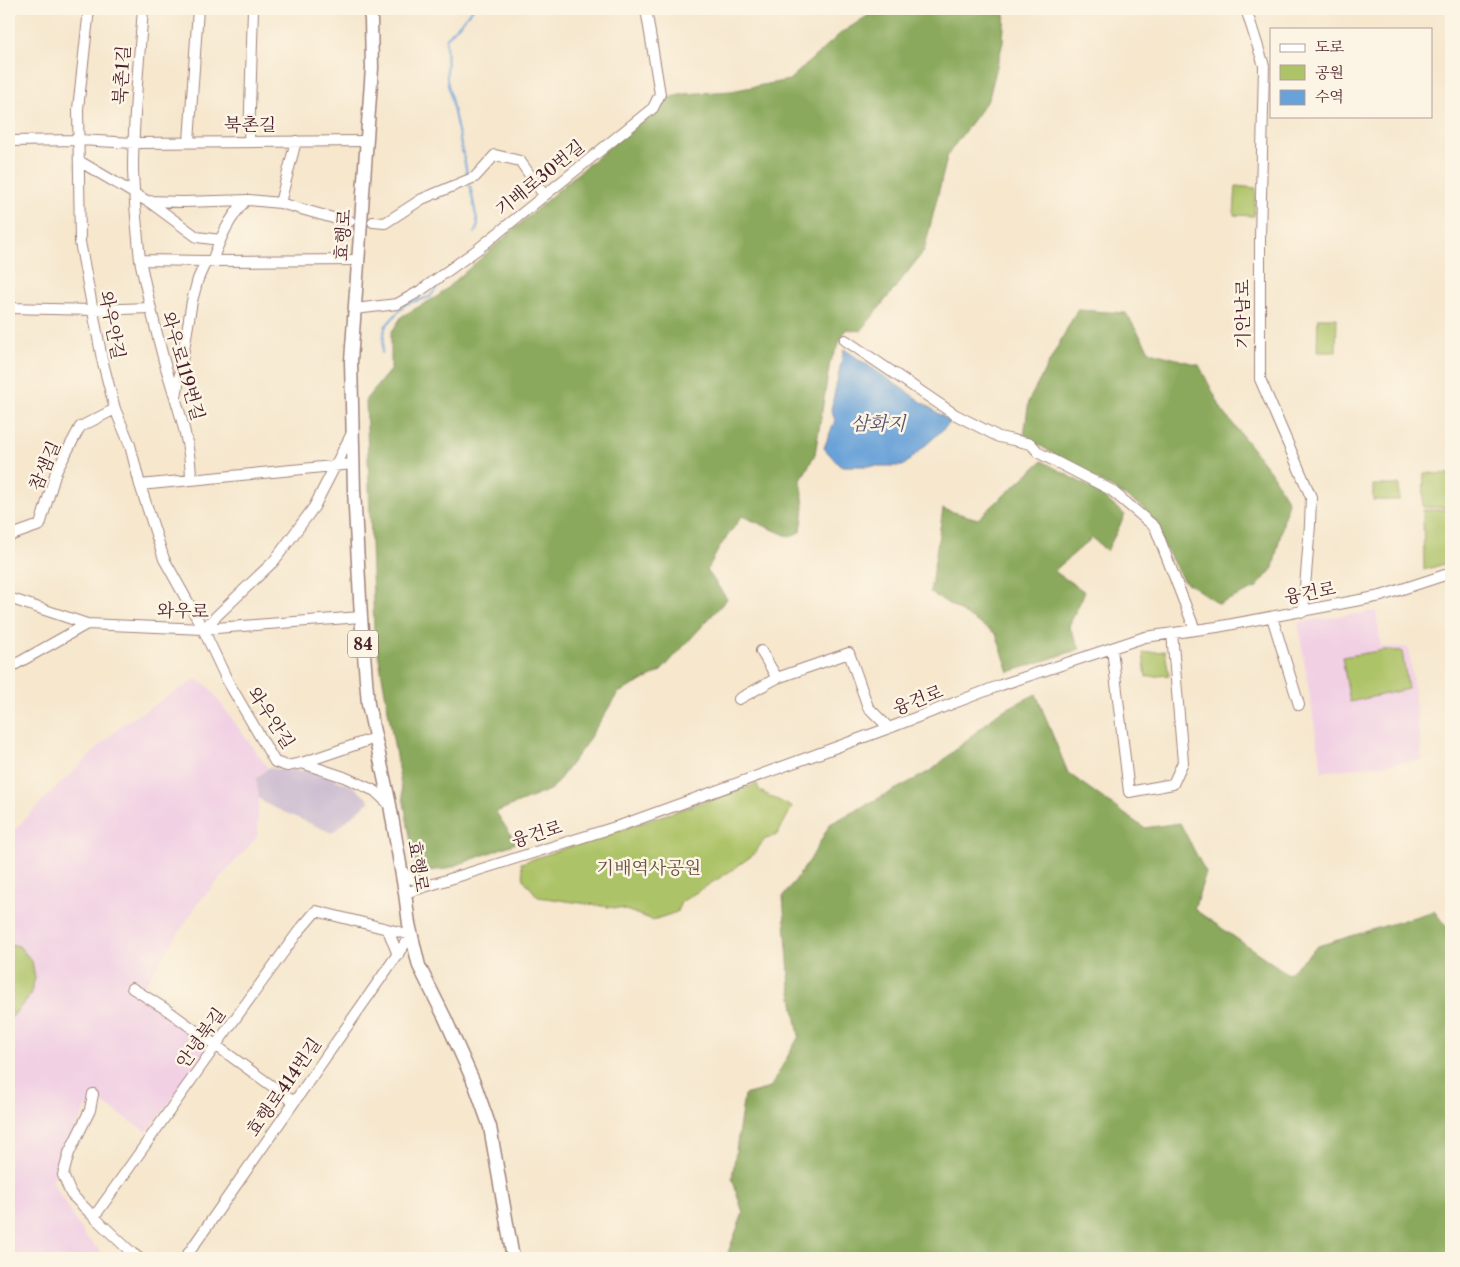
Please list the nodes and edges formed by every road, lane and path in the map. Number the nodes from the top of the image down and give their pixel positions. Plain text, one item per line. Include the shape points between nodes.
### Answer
1 (89, 9) edge
2 (143, 9) edge
3 (198, 9) edge
4 (253, 9) edge
5 (369, 9) edge
6 (646, 9) edge
7 (1246, 9) edge
8 (79, 140) junction
9 (9, 141) edge
10 (296, 141) junction
11 (367, 141) junction
12 (189, 142) junction
13 (249, 142) junction
14 (134, 143) junction
15 (79, 161) junction
16 (134, 193) junction
17 (544, 195) junction
18 (246, 200) junction
19 (147, 201) junction
20 (280, 203) junction
21 (350, 221) dead end
22 (373, 222) dead end
23 (220, 240) junction
24 (140, 260) junction
25 (358, 260) junction
26 (209, 262) junction
27 (9, 308) edge
28 (150, 308) junction
29 (355, 309) junction
30 (93, 310) junction
31 (844, 340) dead end
32 (176, 399) junction
33 (116, 409) junction
34 (353, 432) junction
35 (353, 464) junction
36 (336, 465) junction
37 (191, 480) junction
38 (140, 485) junction
39 (9, 536) edge
40 (1451, 573) edge
41 (9, 598) edge
42 (1302, 612) junction
43 (361, 617) junction
44 (1272, 617) junction
45 (87, 624) junction
46 (202, 629) junction
47 (1195, 630) junction
48 (1172, 633) junction
49 (1112, 649) junction
50 (761, 651) dead end
51 (9, 668) edge
52 (777, 678) junction
53 (739, 699) dead end
54 (1299, 705) dead end
55 (889, 728) junction
56 (375, 738) junction
57 (302, 763) junction
58 (390, 805) junction
59 (401, 870) junction
60 (431, 884) junction
61 (405, 893) junction
62 (388, 930) junction
63 (411, 935) junction
64 (398, 955) junction
65 (132, 988) dead end
66 (216, 1045) junction
67 (93, 1094) dead end
68 (294, 1102) junction
69 (94, 1217) junction
70 (134, 1257) edge
71 (185, 1258) edge
72 (513, 1258) edge

1 - 8 street, 와우안길 via 78,109
2 - 14 street, 북촌1길
3 - 12 street
4 - 13 street
5 - 11 main road, 효행로 / 84 via 372,68
6 - 17 street, 기배로30번길 via 660,94 653,108
7 - 42 street, 기안남로 via 1264,66 1260,379 1311,497
8 - 9 street, 북촌길
8 - 14 street, 북촌길
8 - 15 street, 와우안길
10 - 11 street, 북촌길
10 - 13 street, 북촌길
10 - 20 street
11 - 25 main road, 효행로 / 84
12 - 13 street, 북촌길
12 - 14 street, 북촌길
14 - 16 street, 와우로119번길
15 - 16 street
15 - 30 street, 와우안길 via 80,242
16 - 19 street
16 - 24 street, 와우로119번길
17 - 22 street via 520,161 495,155 475,177 422,199 385,222
17 - 29 street, 기배로30번길 via 420,291 397,304
18 - 19 street
18 - 20 street
18 - 23 street via 234,212
19 - 23 street via 197,237
20 - 21 street
23 - 26 street
24 - 26 street
24 - 28 street, 와우로119번길
25 - 26 street
25 - 29 main road, 효행로 / 84
26 - 32 street via 198,279 192,301
27 - 30 street
28 - 30 street
28 - 32 street, 와우로119번길
29 - 34 main road, 효행로 / 84
30 - 33 street, 와우안길
31 - 47 street via 954,414 1000,437 1031,444 1039,453 1111,490 1155,527
32 - 37 street, 와우로119번길 via 187,442
33 - 38 street, 와우안길 via 130,445
33 - 39 street, 참샘길 via 80,427 56,472 40,525
34 - 35 main road, 효행로 / 84
34 - 36 street
35 - 36 street
35 - 43 main road, 효행로 / 84
36 - 37 street
36 - 46 street via 314,507 274,561
37 - 38 street
38 - 46 street, 와우안길 via 164,559
40 - 42 street, 융건로 via 1381,596
41 - 45 street, 와우로
42 - 44 street, 융건로
43 - 46 street, 와우로
43 - 56 main road, 효행로 / 84 via 368,704
44 - 47 street, 융건로
44 - 54 street
45 - 46 street, 와우로
45 - 51 street
46 - 57 street, 와우안길 via 227,680 275,762 287,766
47 - 48 street, 융건로
48 - 49 street, 융건로 via 1145,637
48 - 49 street via 1183,762 1173,784 1129,792
49 - 55 street, 융건로 via 1001,684
50 - 52 street
52 - 53 street
52 - 55 street via 849,653 868,707
55 - 60 street, 융건로 via 624,824
56 - 57 street, 와우안길
56 - 58 main road, 효행로 / 84
57 - 58 street via 375,791
58 - 59 main road, 효행로 / 84
59 - 60 street via 412,879
59 - 61 main road, 효행로 / 84
60 - 61 street, 융건로
61 - 63 main road, 효행로 / 84
62 - 63 street, 안녕북길
62 - 64 street
62 - 66 street, 안녕북길 via 316,911
63 - 64 street, 효행로414번길
63 - 72 main road, 효행로 / 84 via 419,966 475,1085 490,1127
64 - 68 street, 효행로414번길
65 - 66 street
66 - 68 street
66 - 69 street, 안녕북길
67 - 69 street via 90,1110 69,1153 63,1175 71,1194
68 - 71 street, 효행로414번길
69 - 70 street

